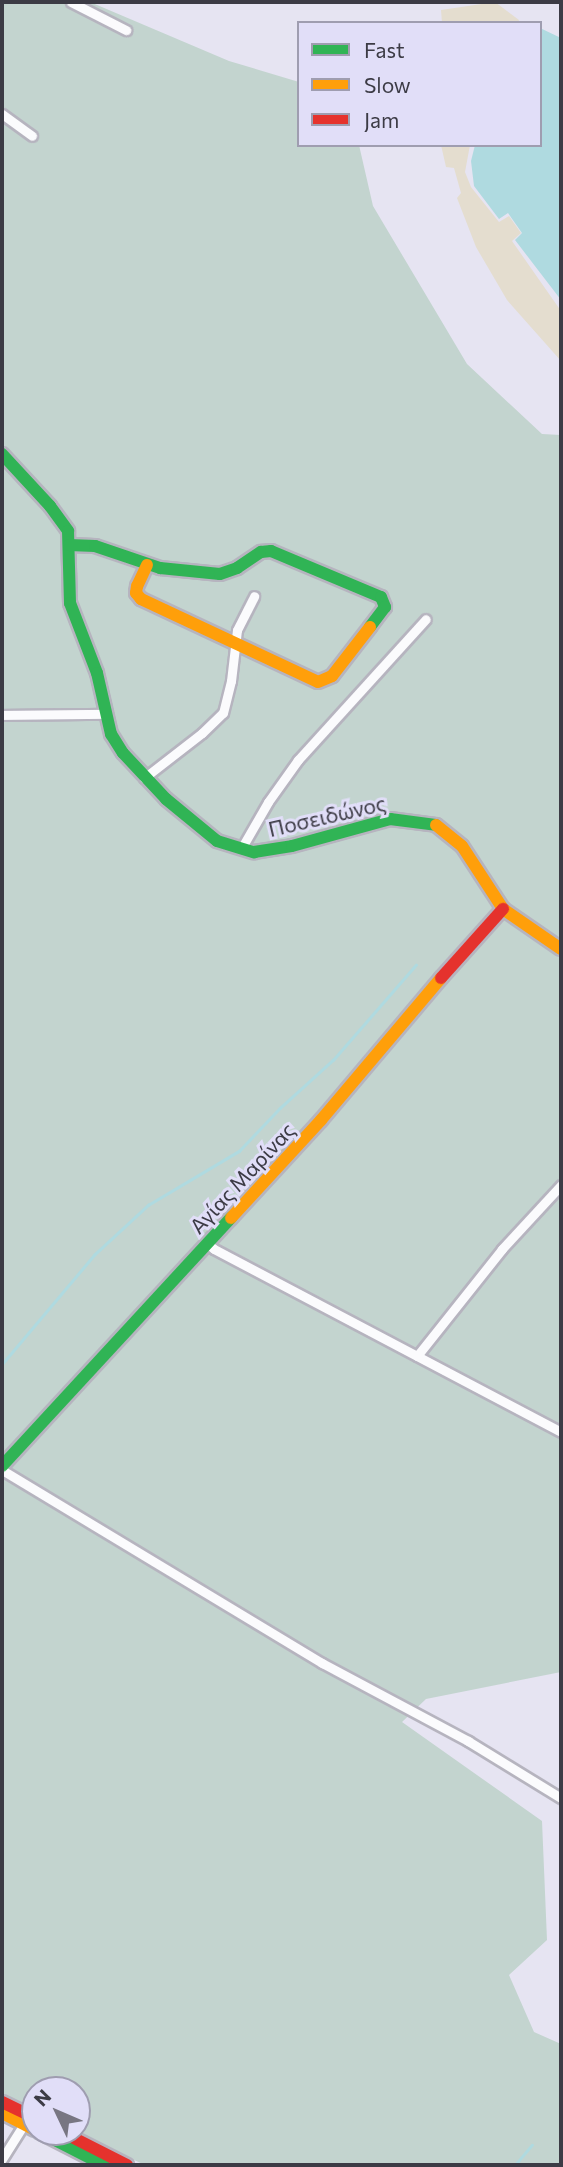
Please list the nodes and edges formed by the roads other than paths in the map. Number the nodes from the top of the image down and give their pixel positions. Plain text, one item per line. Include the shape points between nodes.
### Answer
1 (71, 2) edge
2 (126, 30) dead end
3 (2, 114) edge
4 (32, 136) dead end
5 (2, 454) edge
6 (69, 545) junction
7 (147, 565) junction
8 (254, 596) dead end
9 (426, 619) dead end
10 (234, 643) junction
11 (105, 714) junction
12 (2, 715) edge
13 (144, 778) junction
14 (241, 849) junction
15 (503, 909) junction
16 (561, 949) edge
17 (561, 1185) edge
18 (207, 1243) junction
19 (417, 1356) junction
20 (561, 1432) edge
21 (2, 1468) edge
22 (561, 1798) edge
23 (2, 2102) edge
24 (2, 2113) edge
25 (21, 2117) edge
26 (21, 2121) edge
27 (21, 2139) edge
28 (69, 2146) edge
29 (90, 2146) edge
30 (2, 2159) edge
31 (104, 2165) edge
32 (127, 2165) edge

1 - 2 street
3 - 4 street
5 - 6 street, Ποσειδώνος via 60,518
6 - 7 street via 95,546
6 - 11 street, Ποσειδώνος via 70,603 97,673
7 - 10 street via 137,586 141,599
7 - 10 street via 220,574 271,551 386,602 326,680 310,680
8 - 10 street
9 - 14 street via 298,760
10 - 13 street via 223,713
11 - 12 street
11 - 13 street, Ποσειδώνος via 111,734
13 - 14 street, Ποσειδώνος via 206,833
14 - 15 street, Ποσειδώνος via 278,849 356,826 418,819 456,839
15 - 16 street, Ποσειδώνος
15 - 18 street, Αγίας Μαρίνας via 321,1121
17 - 19 street via 502,1249
18 - 19 street
18 - 21 street, Αγίας Μαρίνας
19 - 20 street
21 - 22 street via 322,1663 468,1741
23 - 25 street
24 - 26 street
27 - 30 street
28 - 31 street
29 - 32 street

